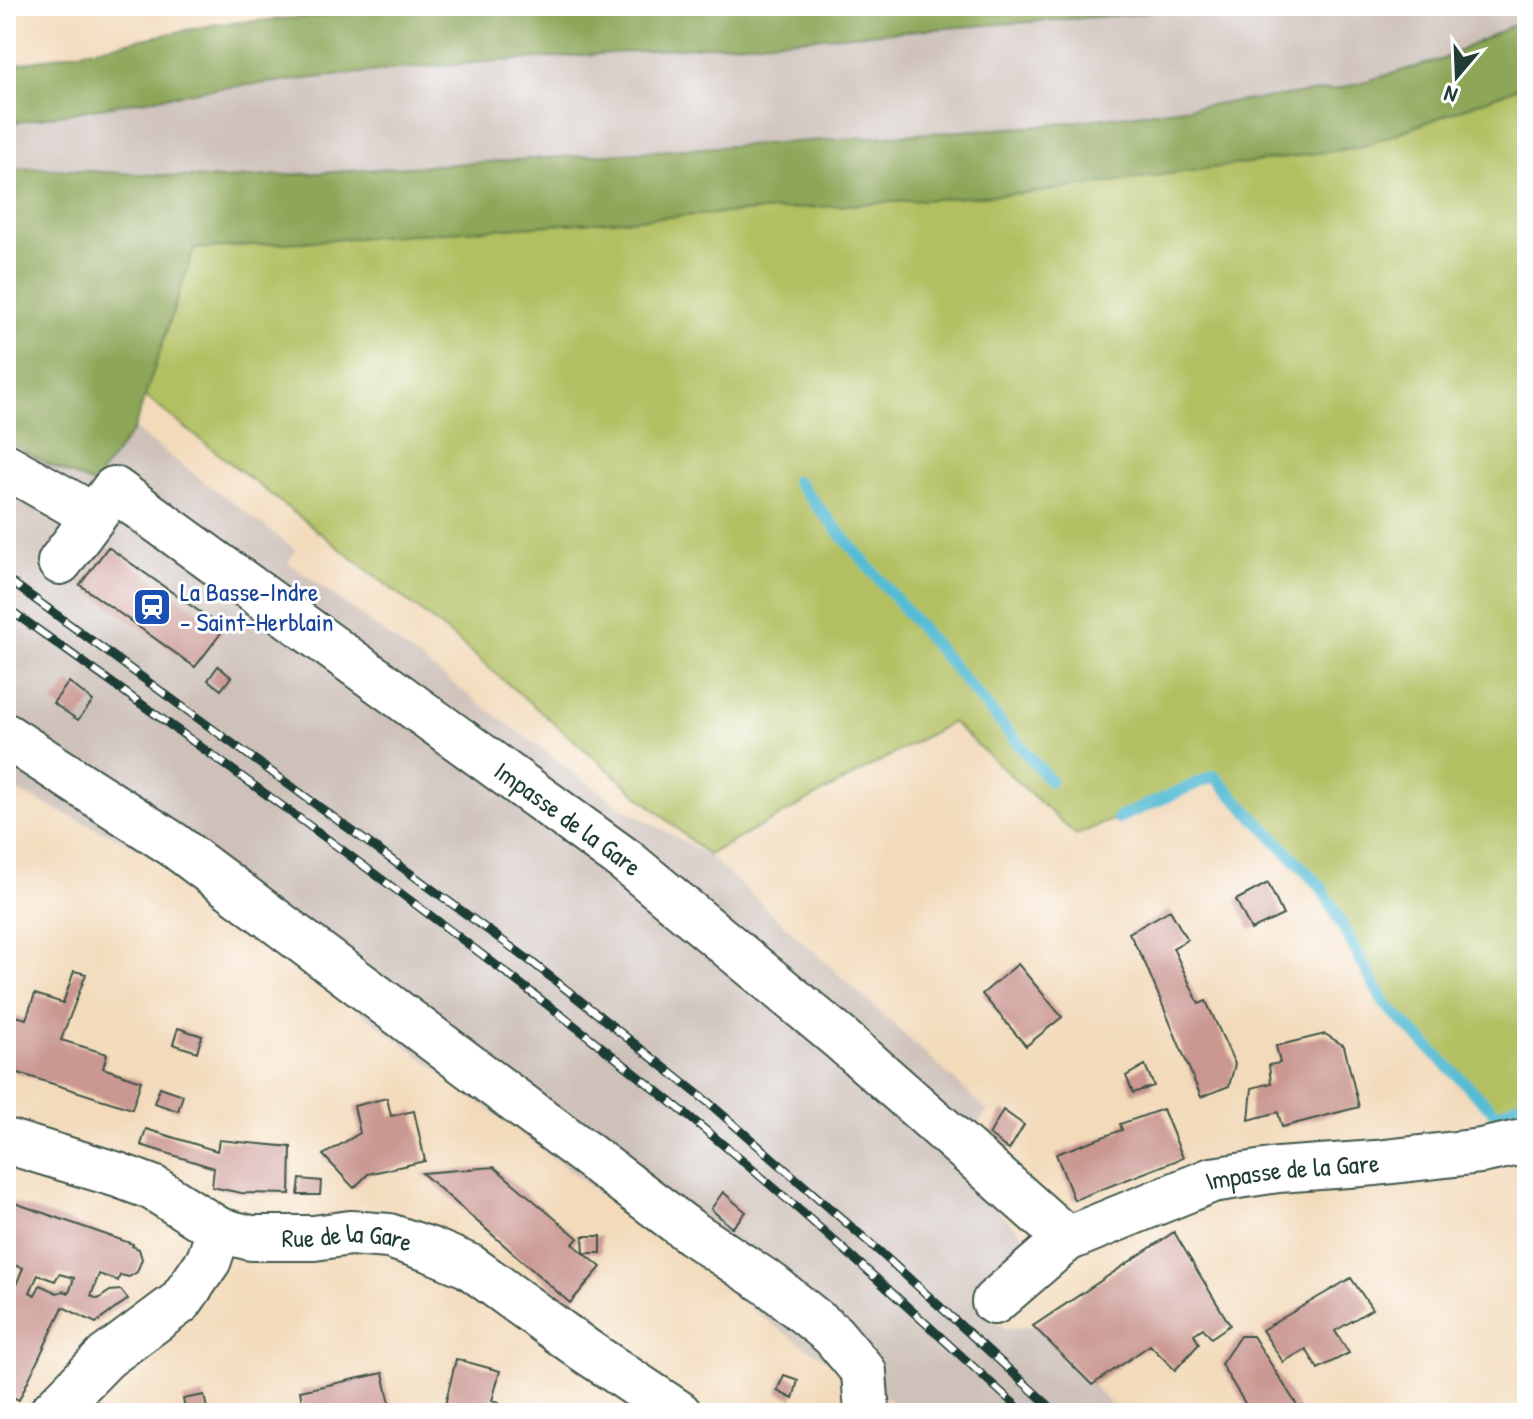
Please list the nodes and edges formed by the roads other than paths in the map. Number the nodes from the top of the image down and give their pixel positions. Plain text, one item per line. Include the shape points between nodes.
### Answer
1 (6, 466) edge
2 (94, 516) junction
3 (60, 562) dead end
4 (6, 736) edge
5 (6, 1141) edge
6 (1527, 1141) edge
7 (219, 1230) junction
8 (1067, 1239) junction
9 (994, 1302) dead end
10 (51, 1413) edge
11 (679, 1413) edge
12 (867, 1413) edge

1 - 2 street
2 - 3 street, Impasse de la Gare
2 - 8 street, Impasse de la Gare via 114,489 625,860 841,1039
4 - 12 street via 174,845 692,1233 771,1285 833,1335 864,1372
5 - 7 street via 153,1188
6 - 8 street, Impasse de la Gare via 1481,1151 1212,1180
7 - 10 street via 209,1260 180,1302 106,1357
7 - 11 street, Rue de la Gare via 251,1238 389,1236 431,1250 469,1266
8 - 9 street, Impasse de la Gare

